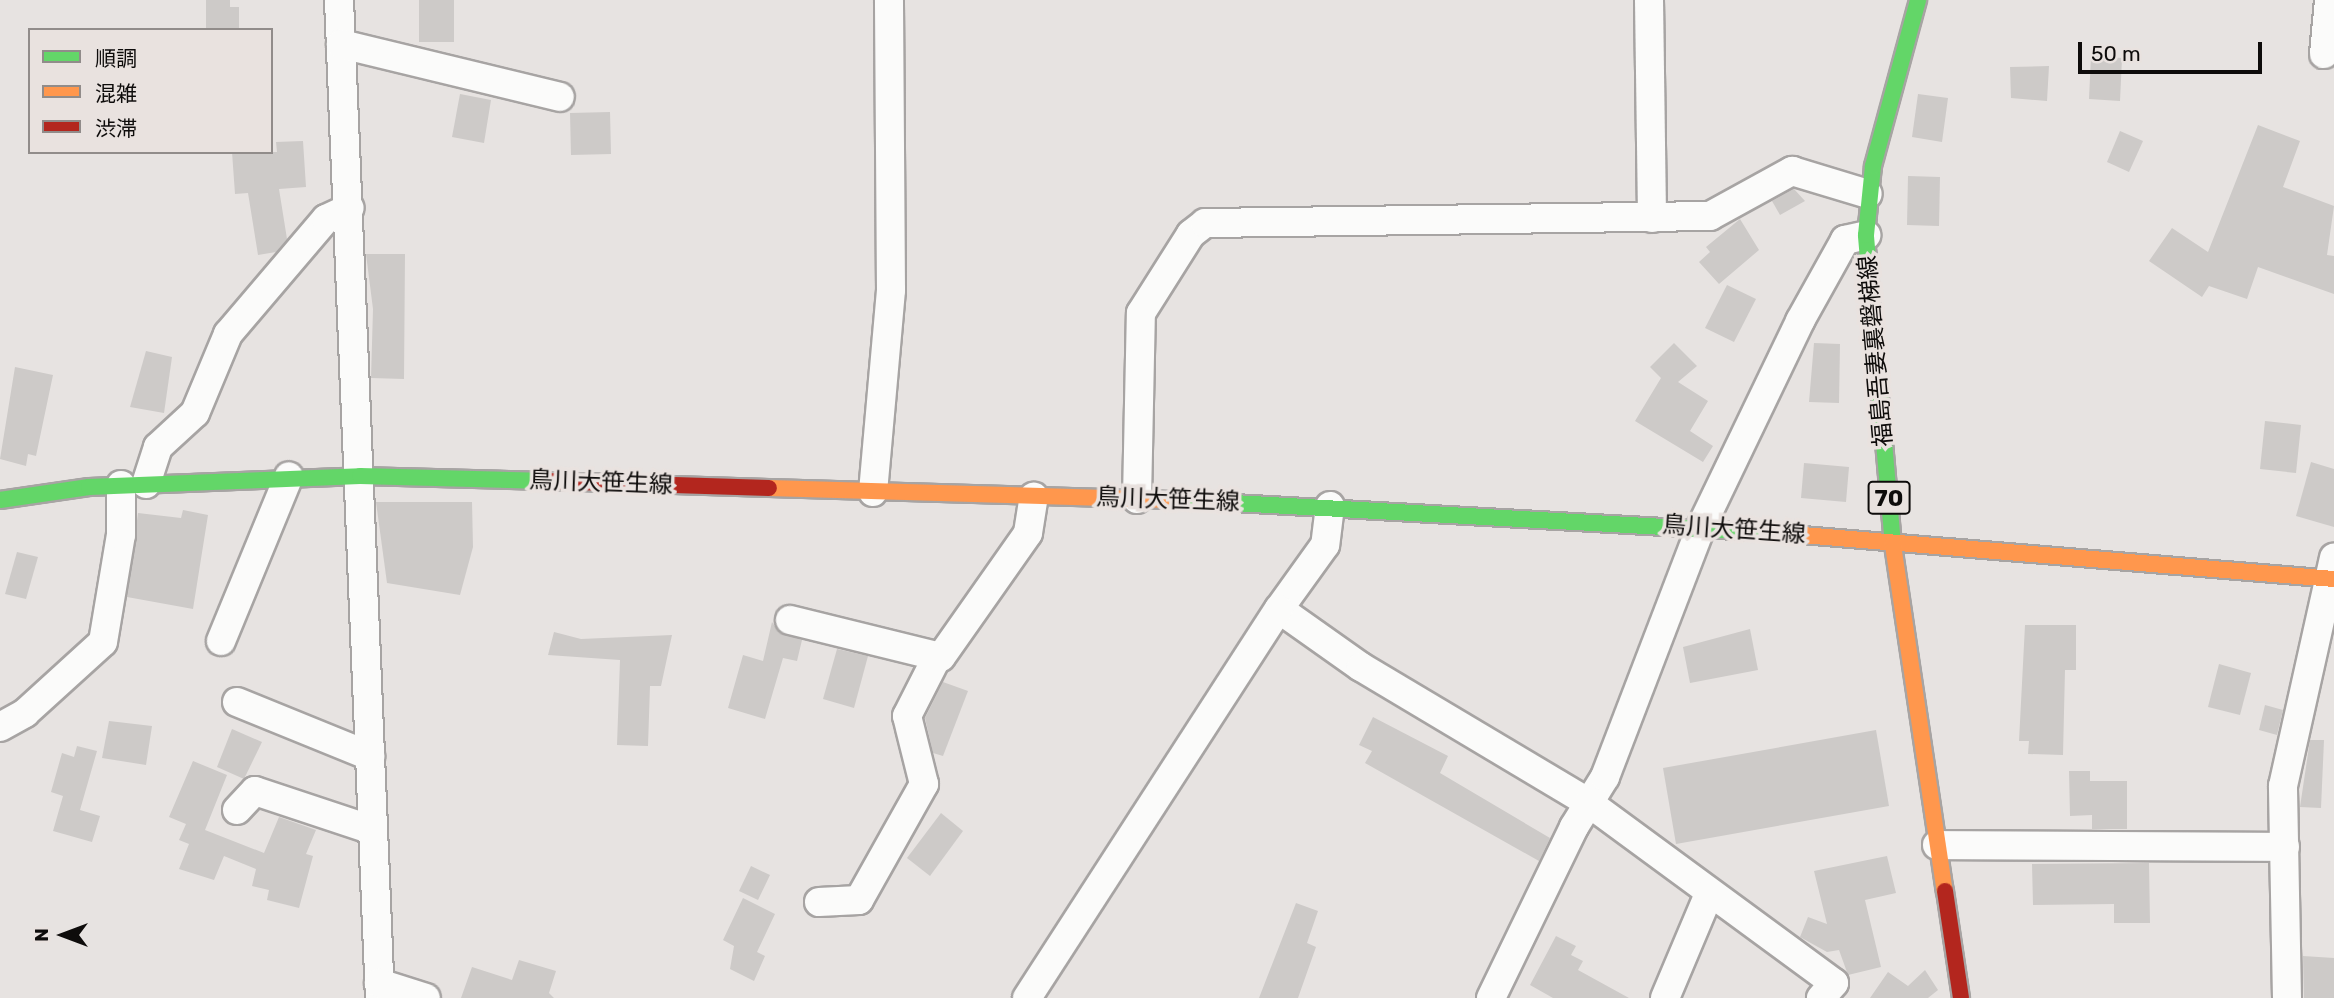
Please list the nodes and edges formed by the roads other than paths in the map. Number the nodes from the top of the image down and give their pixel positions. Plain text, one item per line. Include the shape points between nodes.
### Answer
1 (339, 0) edge
2 (888, 0) edge
3 (1649, 0) edge
4 (1918, 0) edge
5 (2329, 0) edge
6 (341, 44) junction
7 (2324, 54) dead end
8 (560, 97) dead end
9 (1868, 194) junction
10 (350, 208) junction
11 (1652, 218) junction
12 (1866, 235) junction
13 (289, 476) junction
14 (360, 476) junction
15 (133, 484) junction
16 (873, 492) junction
17 (1034, 496) junction
18 (0, 499) edge
19 (1137, 499) junction
20 (1330, 506) junction
21 (1701, 527) junction
22 (1893, 544) junction
23 (2332, 572) edge
24 (1279, 609) junction
25 (790, 620) dead end
26 (221, 641) dead end
27 (937, 657) junction
28 (237, 702) dead end
29 (0, 727) edge
30 (370, 756) junction
31 (1589, 803) junction
32 (237, 810) dead end
33 (372, 830) junction
34 (1937, 845) junction
35 (2285, 847) junction
36 (1709, 894) junction
37 (819, 902) dead end
38 (379, 990) edge
39 (1836, 993) edge
40 (1038, 994) edge
41 (426, 998) edge
42 (1491, 998) edge
43 (1665, 998) edge
44 (1961, 998) edge
45 (2287, 998) edge

1 - 6 street
2 - 16 street via 891,290
3 - 11 street
4 - 9 street, 福島吾妻裏磐梯線 / 70
5 - 7 street
6 - 8 street
6 - 10 street
9 - 11 street via 1792,171 1722,214
9 - 12 street, 福島吾妻裏磐梯線 / 70
10 - 14 street
10 - 15 street via 326,219 228,334 195,413 158,447
11 - 19 street via 1355,218 1196,228 1140,313
12 - 21 street via 1845,240 1833,256
12 - 22 street, 福島吾妻裏磐梯線 / 70
13 - 14 street, 鳥川大笹生線
13 - 15 street, 鳥川大笹生線
13 - 26 street
14 - 16 street, 鳥川大笹生線
14 - 30 street
15 - 18 street, 鳥川大笹生線
15 - 29 street via 103,642 25,713
16 - 17 street, 鳥川大笹生線
17 - 19 street, 鳥川大笹生線
17 - 27 street via 1028,533
19 - 20 street, 鳥川大笹生線
20 - 21 street, 鳥川大笹生線
20 - 24 street via 1325,545
21 - 22 street, 鳥川大笹生線
21 - 31 street via 1605,777
22 - 23 street, 鳥川大笹生線
22 - 34 street, 福島吾妻裏磐梯線 / 70
23 - 35 street via 2283,786
24 - 31 street via 1361,667
24 - 40 street
25 - 27 street
27 - 37 street via 906,724 923,764 924,784 859,900
28 - 30 street
30 - 33 street
31 - 36 street
31 - 42 street
32 - 33 street via 255,791
33 - 38 street
34 - 35 street
34 - 44 street, 福島吾妻裏磐梯線 / 70
35 - 45 street
36 - 39 street
36 - 43 street
38 - 41 street

